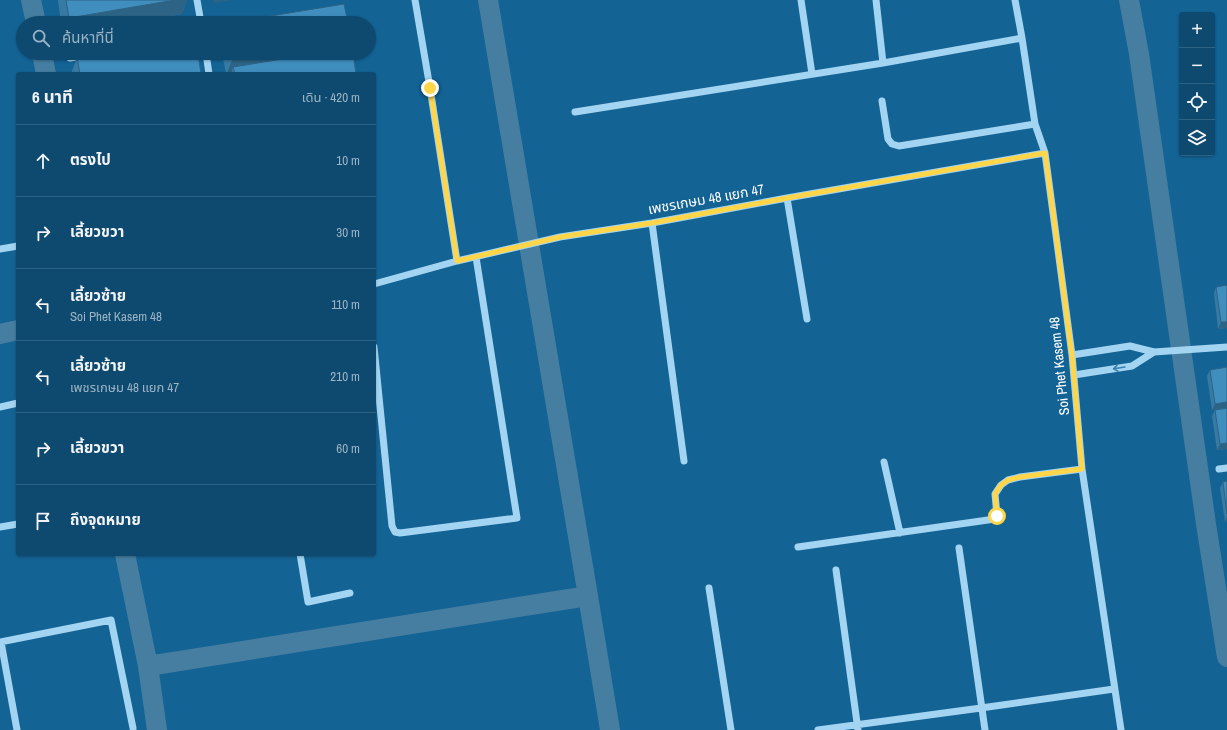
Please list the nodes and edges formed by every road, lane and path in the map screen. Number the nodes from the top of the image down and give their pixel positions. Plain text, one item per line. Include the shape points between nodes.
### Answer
1 (197, 0) edge
2 (415, 0) edge
3 (801, 0) edge
4 (876, 0) edge
5 (1015, 0) edge
6 (200, 16) edge
7 (1022, 38) junction
8 (207, 60) edge
9 (884, 63) junction
10 (209, 72) edge
11 (812, 74) junction
12 (882, 101) dead end
13 (575, 112) dead end
14 (1035, 124) junction
15 (1045, 153) junction
16 (787, 198) junction
17 (652, 223) junction
18 (16, 246) edge
19 (0, 249) edge
20 (476, 257) junction
21 (457, 261) junction
22 (376, 283) edge
23 (807, 319) dead end
24 (1224, 347) edge
25 (1154, 352) junction
26 (1072, 355) junction
27 (376, 367) edge
28 (1074, 375) junction
29 (16, 403) edge
30 (0, 407) edge
31 (684, 461) dead end
32 (884, 462) dead end
33 (1227, 468) edge
34 (1082, 469) junction
35 (1219, 469) dead end
36 (16, 524) edge
37 (0, 527) edge
38 (900, 533) junction
39 (798, 547) dead end
40 (959, 548) dead end
41 (300, 556) edge
42 (836, 570) dead end
43 (709, 588) dead end
44 (350, 593) dead end
45 (0, 642) edge
46 (1114, 688) junction
47 (981, 708) junction
48 (857, 727) edge
49 (133, 728) dead end
50 (17, 730) edge
51 (731, 730) edge
52 (818, 730) edge
53 (985, 730) edge
54 (1121, 730) edge

1 - 6 street
2 - 21 street
3 - 11 street
4 - 9 street
5 - 7 street, Soi Phet Kasem 48
7 - 9 street
7 - 14 street, Soi Phet Kasem 48
8 - 10 street
9 - 11 street
11 - 13 street
12 - 14 street via 888,139 892,144 899,146
14 - 15 street, Soi Phet Kasem 48
15 - 16 street, เพชรเกษม 48 แยก 47
15 - 26 street, Soi Phet Kasem 48
16 - 17 street, เพชรเกษม 48 แยก 47
16 - 23 street
17 - 20 street, เพชรเกษม 48 แยก 47 via 560,237
17 - 31 street
18 - 19 street
20 - 21 street, เพชรเกษม 48 แยก 47
20 - 27 street via 517,518 395,532 392,526
21 - 22 street, เพชรเกษม 48 แยก 47
24 - 25 street
25 - 26 street via 1130,346
25 -> 28 street via 1132,366
26 - 28 street, Soi Phet Kasem 48
28 - 34 street, Soi Phet Kasem 48
29 - 30 street
32 - 38 street
33 - 35 street
34 - 38 street via 1008,480 995,494 995,519
34 - 46 street, Soi Phet Kasem 48
36 - 37 street
38 - 39 street
40 - 47 street
41 - 44 street via 308,602
42 - 48 street
43 - 51 street
45 - 49 street via 111,620
45 - 50 street
46 - 47 street
46 - 54 street, Soi Phet Kasem 48
47 - 48 street
47 - 53 street
48 - 52 street

